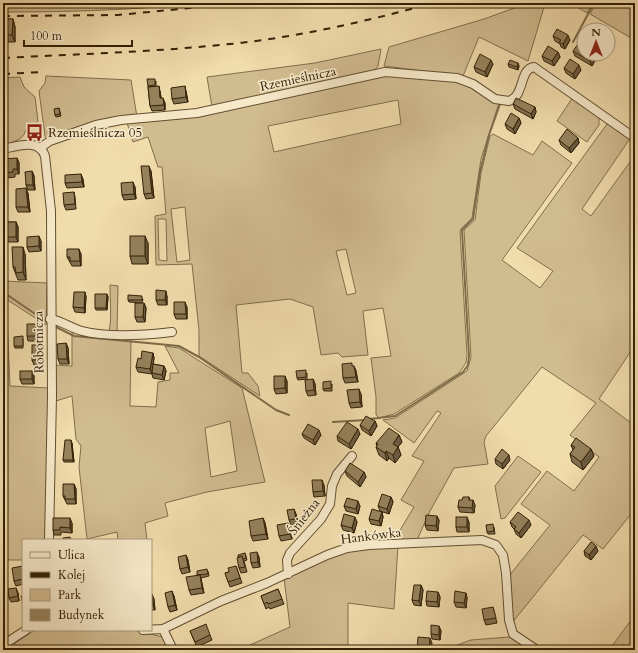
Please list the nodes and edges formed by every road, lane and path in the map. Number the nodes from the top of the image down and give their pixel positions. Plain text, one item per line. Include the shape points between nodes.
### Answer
1 (635, 138) edge
2 (40, 147) junction
3 (3, 149) edge
4 (50, 319) junction
5 (172, 332) dead end
6 (352, 456) dead end
7 (49, 539) edge
8 (288, 574) junction
9 (163, 629) junction
10 (152, 630) edge
11 (24, 631) edge
12 (3, 645) edge
13 (173, 650) edge
14 (537, 650) edge

1 - 2 street, Rzemieślnicza via 534,67 528,69 516,97 509,102 495,99 473,84 457,78 385,72 196,113 96,125
2 - 3 street via 29,145
2 - 4 street, Robotnicza via 45,156 51,211
4 - 5 street via 83,331 105,334
4 - 7 street, Robotnicza via 52,396
6 - 8 street, Śnieżna via 337,474 332,486 330,504 324,514 290,553 287,560
8 - 9 street, Hankówka via 221,601
8 - 14 street, Hankówka via 347,548 482,540 496,545 502,555 506,573 509,620 513,634
9 - 10 street, Hankówka
9 - 13 street
11 - 12 street

